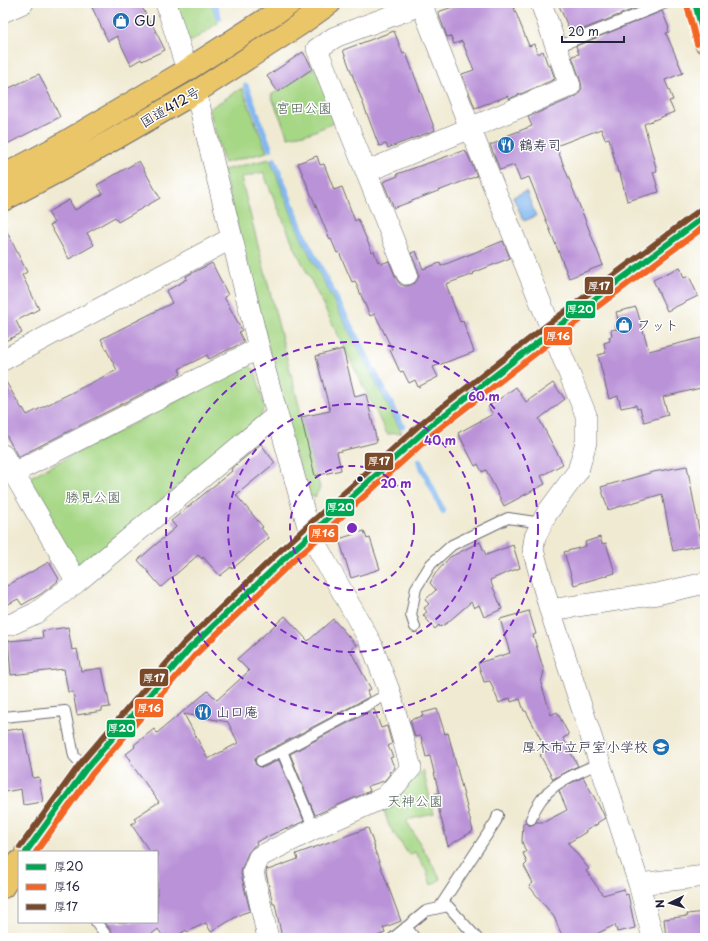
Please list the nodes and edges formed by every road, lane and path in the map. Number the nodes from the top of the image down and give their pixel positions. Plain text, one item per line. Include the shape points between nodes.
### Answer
1 (23, 3) edge
2 (166, 3) edge
3 (291, 3) edge
4 (330, 3) edge
5 (423, 3) edge
6 (541, 3) edge
7 (666, 3) edge
8 (695, 3) edge
9 (3, 12) edge
10 (705, 42) edge
11 (557, 47) junction
12 (187, 70) junction
13 (196, 92) junction
14 (470, 128) junction
15 (366, 172) junction
16 (3, 176) edge
17 (3, 200) edge
18 (705, 216) edge
19 (232, 238) junction
20 (407, 274) dead end
21 (552, 331) junction
22 (259, 348) junction
23 (3, 360) edge
24 (277, 415) junction
25 (3, 455) edge
26 (13, 473) junction
27 (542, 523) junction
28 (310, 534) junction
29 (77, 582) junction
30 (705, 583) edge
31 (550, 610) junction
32 (3, 625) edge
33 (415, 627) dead end
34 (390, 693) junction
35 (3, 717) edge
36 (282, 751) junction
37 (261, 761) dead end
38 (600, 763) junction
39 (86, 769) junction
40 (498, 815) dead end
41 (531, 818) dead end
42 (314, 829) junction
43 (28, 851) edge
44 (18, 866) edge
45 (705, 876) edge
46 (639, 884) junction
47 (3, 887) edge
48 (439, 908) junction
49 (97, 923) edge
50 (406, 927) junction
51 (108, 938) edge
52 (268, 938) edge
53 (393, 938) edge
54 (415, 938) edge
55 (477, 938) edge
56 (653, 938) edge

1 - 9 street
2 - 12 street
3 - 12 main road, 国道412号
4 - 13 main road, 国道412号
5 - 14 street
5 - 15 street via 335,37 317,49
6 - 11 street
7 - 11 lane
8 - 10 main road
11 - 14 street via 570,86
12 - 16 main road, 国道412号
13 - 17 main road, 国道412号
13 - 19 street
14 - 15 street
14 - 21 street
15 - 20 street
18 - 21 main road
19 - 22 street
19 - 23 street
21 - 27 street via 586,415 586,442 578,471 546,512
21 - 28 main road via 430,426
22 - 24 street
22 - 26 street
24 - 28 street
24 - 29 street
25 - 26 street
26 - 29 street
27 - 31 street via 535,537 533,550
27 - 33 lane via 508,518 452,544 431,564 416,588 411,615
28 - 34 street via 371,643
28 - 39 main road via 190,648
29 - 32 street via 36,613 12,624
30 - 31 street via 657,594
31 - 38 street
34 - 36 lane
34 - 42 street via 411,768 385,797
35 - 39 lane via 65,711 74,756
36 - 37 lane
36 - 42 lane
38 - 41 lane via 553,787 540,801
38 - 46 street
39 - 43 main road
40 - 48 lane
42 - 52 street via 260,857 253,872
44 - 47 main road
45 - 46 street
46 - 56 street
48 - 50 lane via 426,912
48 - 55 lane via 448,906
49 - 51 lane
50 - 53 lane
50 - 54 lane

